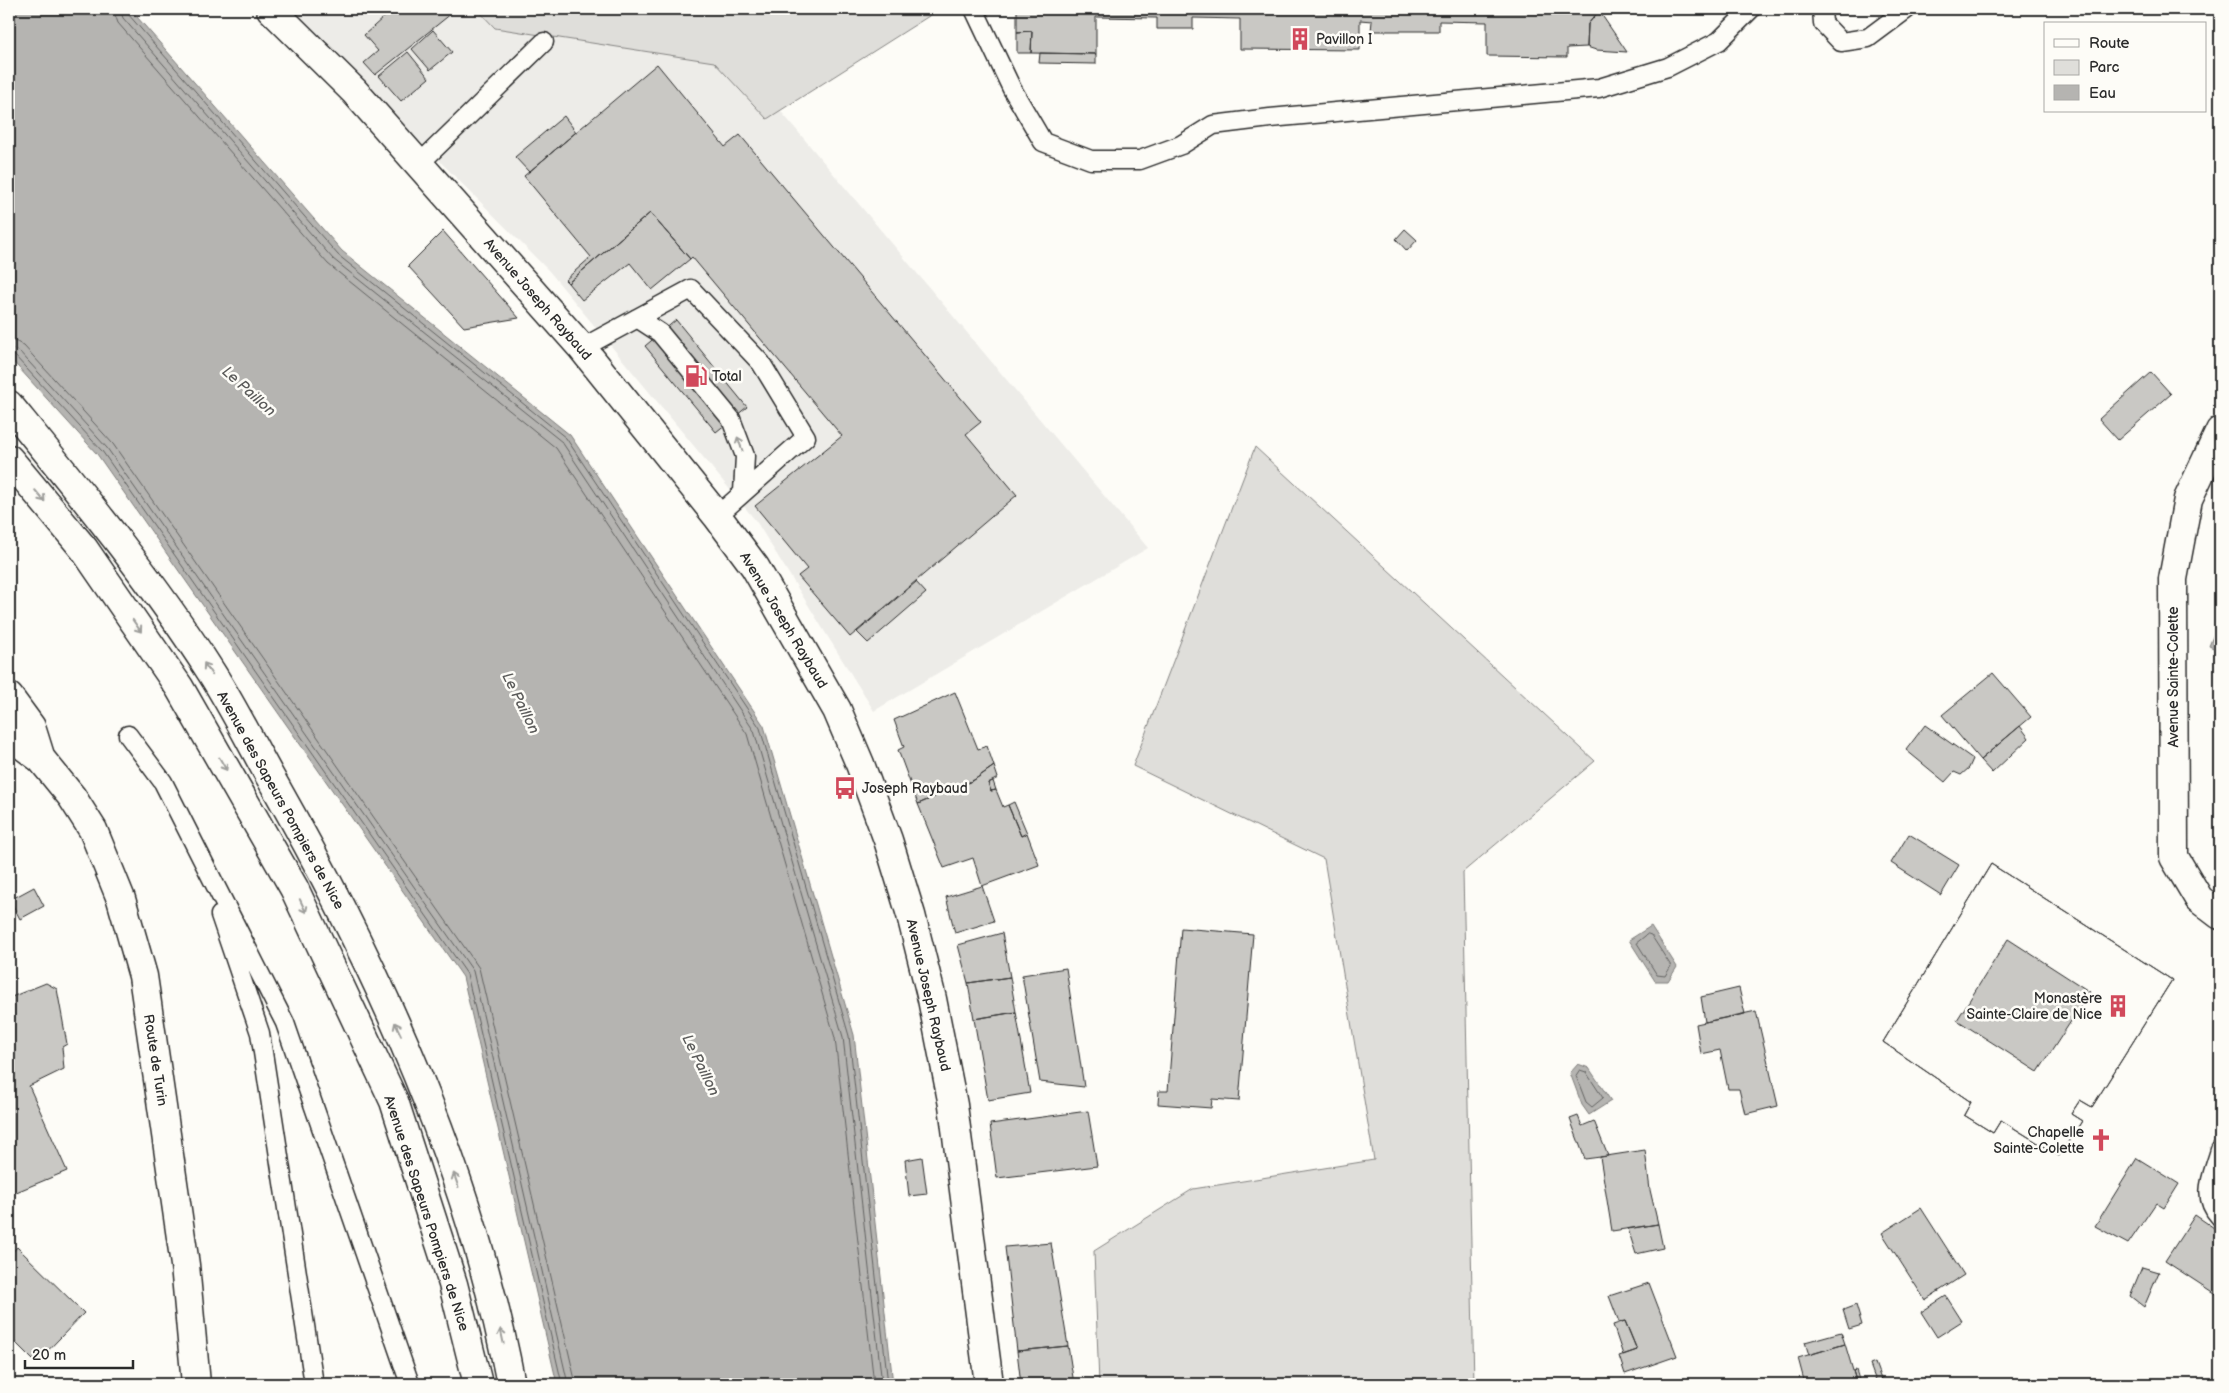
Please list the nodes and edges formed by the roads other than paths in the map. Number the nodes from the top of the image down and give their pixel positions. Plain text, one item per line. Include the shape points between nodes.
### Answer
1 (271, 9) edge
2 (974, 9) edge
3 (1751, 9) edge
4 (1822, 9) edge
5 (1907, 9) edge
6 (544, 42) dead end
7 (419, 164) junction
8 (637, 318) junction
9 (582, 348) junction
10 (9, 405) edge
11 (2220, 431) edge
12 (9, 459) edge
13 (743, 492) junction
14 (717, 516) junction
15 (9, 697) edge
16 (9, 735) edge
17 (128, 735) dead end
18 (41, 759) junction
19 (202, 860) junction
20 (2220, 915) edge
21 (2220, 1150) edge
22 (2220, 1217) edge
23 (196, 1384) edge
24 (314, 1384) edge
25 (410, 1384) edge
26 (478, 1384) edge
27 (511, 1384) edge
28 (989, 1384) edge

1 - 7 main road, Avenue Joseph Raybaud via 354,92
2 - 3 lane via 1012,89 1043,142 1091,160 1140,160 1181,145 1214,125 1599,88 1668,67 1719,41
4 - 5 lane via 1823,23 1841,42 1868,38
6 - 7 lane
7 - 9 main road, Avenue Joseph Raybaud
8 - 9 lane
13 -> 8 lane via 745,456 731,419 660,333
8 - 13 lane via 691,289 761,363 806,437
9 - 14 main road, Avenue Joseph Raybaud
27 -> 10 main road, Avenue des Sapeurs Pompiers de Nice via 501,1334 469,1221 423,1082 325,874 211,672 114,533
11 - 20 main road, Avenue Sainte-Colette via 2188,499 2173,579 2174,857 2199,899
12 -> 26 main road, Avenue des Sapeurs Pompiers de Nice via 84,549 179,687 294,888 394,1101 452,1284
13 - 14 lane
14 - 28 main road, Avenue Joseph Raybaud via 755,567 837,710 860,764 900,878 932,999 954,1105
15 - 18 main road, Route de Turin via 31,727
16 - 18 main road, Route de Turin
17 - 19 lane via 163,782
18 - 23 main road, Route de Turin via 72,797 93,830 121,899 143,976 185,1265
19 - 24 lane via 260,1033
19 - 25 lane via 286,1023
21 - 22 lane via 2208,1192 2211,1208

